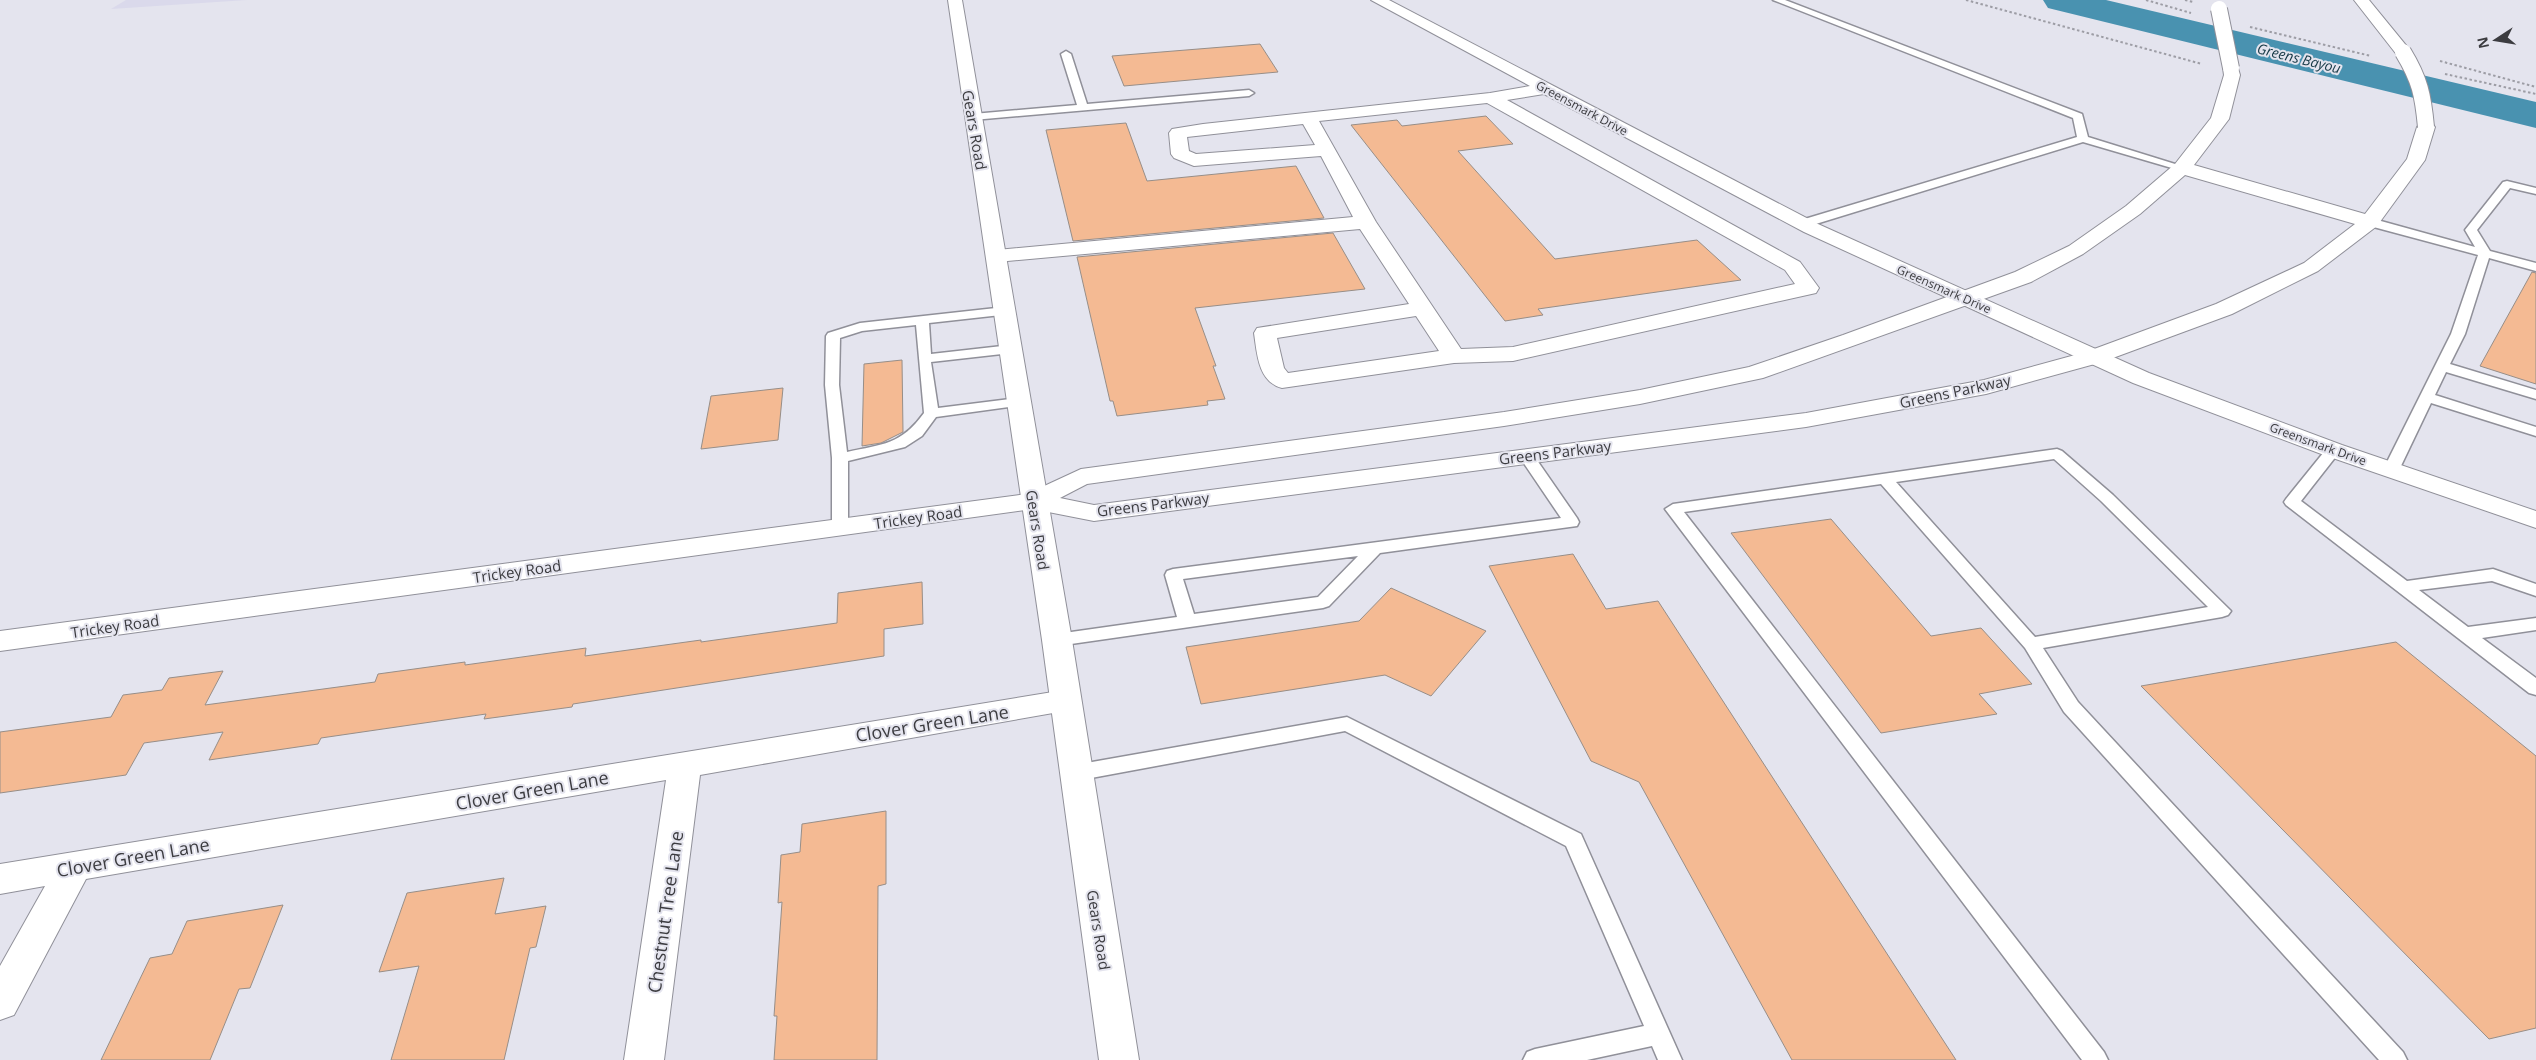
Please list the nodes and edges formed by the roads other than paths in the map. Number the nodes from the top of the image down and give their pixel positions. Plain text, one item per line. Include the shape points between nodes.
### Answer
1 (955, 0) edge
2 (1378, 0) edge
3 (1778, 0) edge
4 (2361, 0) edge
5 (2216, 5) edge
6 (1066, 54) dead end
7 (1546, 89) junction
8 (1249, 93) dead end
9 (1490, 98) junction
10 (1083, 108) junction
11 (973, 117) junction
12 (1310, 118) junction
13 (2083, 140) junction
14 (1327, 150) junction
15 (2182, 168) junction
16 (2536, 192) edge
17 (1366, 222) junction
18 (2370, 222) junction
19 (1802, 224) junction
20 (2485, 253) junction
21 (997, 256) junction
22 (2536, 267) edge
23 (1965, 299) junction
24 (1423, 308) junction
25 (1005, 311) junction
26 (922, 320) junction
27 (1011, 348) junction
28 (1454, 356) junction
29 (2094, 357) junction
30 (924, 359) junction
31 (2442, 366) junction
32 (2536, 395) edge
33 (2427, 397) junction
34 (1018, 402) junction
35 (931, 413) junction
36 (1504, 419) junction
37 (2536, 432) edge
38 (2333, 450) junction
39 (1526, 456) junction
40 (840, 458) junction
41 (2391, 470) junction
42 (1885, 479) junction
43 (1033, 501) junction
44 (2536, 520) edge
45 (840, 527) junction
46 (1375, 548) junction
47 (2403, 587) junction
48 (2536, 590) edge
49 (1187, 620) junction
50 (2536, 624) edge
51 (2466, 634) junction
52 (1056, 640) junction
53 (0, 641) edge
54 (2032, 644) junction
55 (2536, 688) edge
56 (1065, 701) junction
57 (686, 764) junction
58 (1075, 773) junction
59 (74, 867) junction
60 (0, 879) edge
61 (0, 1003) edge
62 (1658, 1034) junction
63 (644, 1060) edge
64 (1118, 1060) edge
65 (1535, 1060) edge
66 (1670, 1060) edge
67 (2096, 1060) edge
68 (2396, 1060) edge

1 - 11 street, Gears Road
2 - 7 street, Greensmark Drive
3 - 13 lane via 2078,116
4 - 18 street, Greens Parkway, bridge via 2417,75 2426,127 2416,160
5 - 15 street, bridge via 2232,72 2220,120
6 - 10 lane
7 - 9 street
7 - 19 street, Greensmark Drive
8 - 10 lane
9 - 12 street
9 - 28 street via 1793,266 1808,288 1513,354
10 - 11 lane
11 - 21 street, Gears Road
12 - 14 street
12 - 14 street via 1178,133 1180,154 1194,160
13 - 15 lane
13 - 19 lane
14 - 17 street
15 - 18 street
15 - 23 street via 2133,210 2076,250 2023,277
16 - 20 lane via 2507,184 2471,230
17 - 21 street
17 - 24 street
18 - 20 lane
18 - 29 street, Greens Parkway via 2311,267 2242,301
19 - 23 street, Greensmark Drive
20 - 22 lane
20 - 31 lane via 2458,334
21 - 25 street, Gears Road
23 - 29 street, Greensmark Drive
23 - 36 street via 1755,373 1640,397
24 - 28 street
24 - 28 street via 1265,333 1272,369 1282,381
25 - 26 lane
25 - 27 street, Gears Road
26 - 30 lane
26 - 40 lane via 860,327 833,336 832,384
27 - 30 lane
27 - 34 street, Gears Road
29 - 38 street, Greensmark Drive via 2141,378
29 - 39 street, Greens Parkway via 1986,387 1806,420
30 - 35 lane
31 - 32 lane
31 - 33 lane
33 - 37 lane
33 - 41 lane
34 - 35 lane
34 - 43 street, Gears Road
35 - 40 lane via 917,433 900,444
36 - 39 street
36 - 43 street via 1081,477
38 - 41 street, Greensmark Drive
38 - 47 lane via 2292,502
39 - 43 street, Greens Parkway via 1094,513
39 - 46 lane via 1571,522
40 - 45 lane
41 - 44 street, Greensmark Drive
42 - 54 lane
42 - 54 lane via 2057,454 2108,498 2222,611
42 - 67 lane via 1673,509
43 - 45 street, Trickey Road
43 - 52 street, Gears Road
45 - 53 street, Trickey Road
46 - 49 lane via 1323,602
46 - 49 lane via 1173,575
47 - 48 lane via 2493,575
47 - 51 lane
49 - 52 lane
50 - 51 lane
51 - 55 lane
52 - 56 street, Gears Road
54 - 68 lane via 2071,707
56 - 57 street, Clover Green Lane
56 - 58 street, Gears Road
57 - 59 street, Clover Green Lane
57 - 63 street, Chestnut Tree Lane
58 - 62 lane via 1347,724 1574,840
58 - 64 street, Gears Road
59 - 60 street, Clover Green Lane
59 - 61 street
62 - 65 lane
62 - 66 lane

